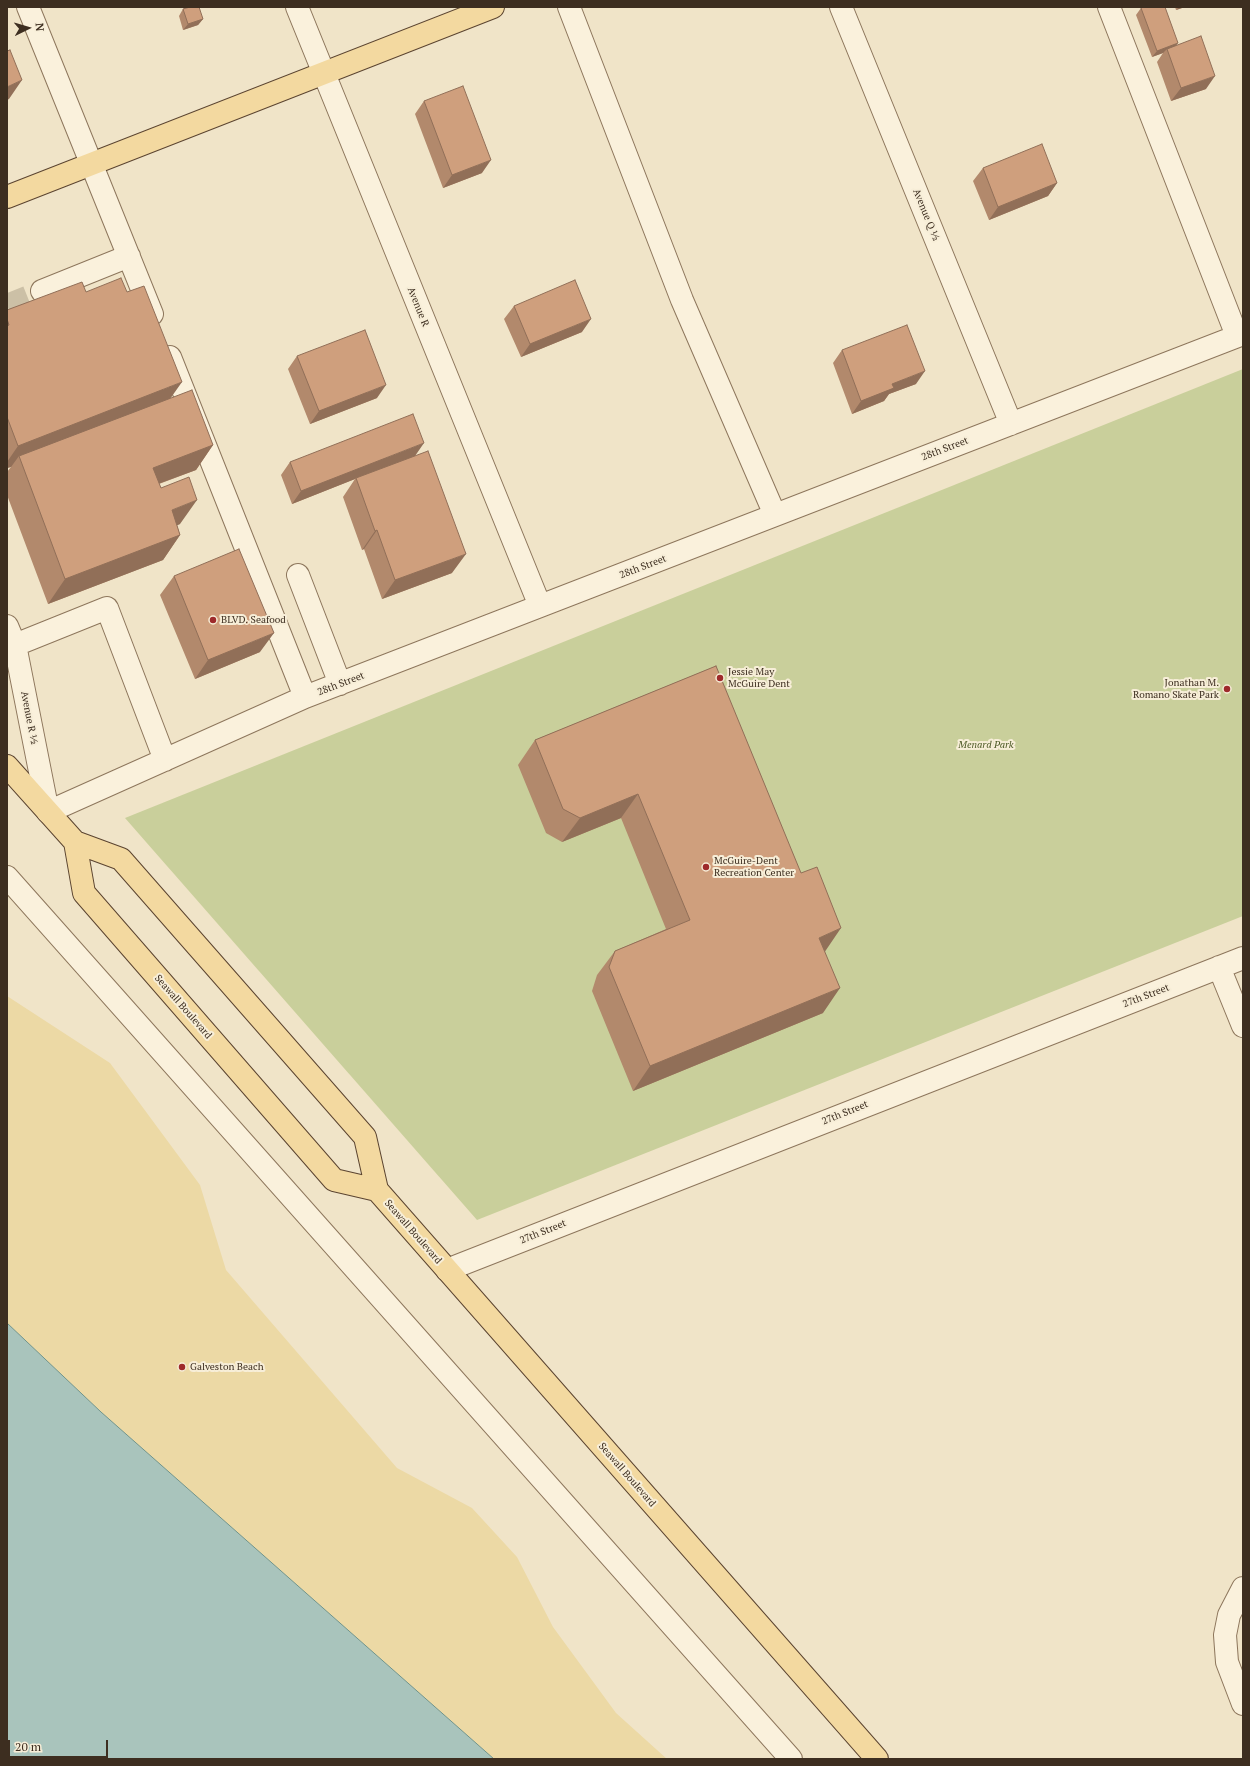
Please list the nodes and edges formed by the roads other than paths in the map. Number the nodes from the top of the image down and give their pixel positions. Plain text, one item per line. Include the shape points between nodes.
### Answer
1 (28, 7) edge
2 (297, 7) edge
3 (493, 7) edge
4 (569, 7) edge
5 (841, 7) edge
6 (1109, 7) edge
7 (324, 72) junction
8 (93, 164) junction
9 (7, 198) edge
10 (129, 256) junction
11 (42, 291) tunnel mouth
12 (1240, 335) edge
13 (1011, 424) junction
14 (775, 515) junction
15 (298, 575) dead end
16 (540, 606) junction
17 (11, 635) edge
18 (340, 684) junction
19 (305, 697) junction
20 (165, 760) junction
21 (7, 766) edge
22 (48, 812) junction
23 (75, 842) junction
24 (7, 877) edge
25 (1243, 958) edge
26 (1220, 967) junction
27 (1243, 1026) edge
28 (377, 1190) junction
29 (447, 1270) junction
30 (1243, 1588) edge
31 (1243, 1704) edge
32 (791, 1759) edge
33 (877, 1759) edge

1 - 8 street
2 - 7 street, Avenue R
3 - 7 main road
4 - 14 street via 682,300
5 - 13 street, Avenue Q ½
6 - 12 street
7 - 8 main road
7 - 16 street, Avenue R
8 - 9 main road
8 - 10 street
10 - 11 street
10 - 19 street
12 - 13 street, 28th Street
13 - 14 street, 28th Street
14 - 16 street, 28th Street
15 - 18 street
16 - 18 street, 28th Street
17 - 20 street via 106,608
17 - 22 street, Avenue R ½
18 - 19 street, 28th Street
19 - 20 street, 28th Street
20 - 22 street, 28th Street
21 - 22 main road, Seawall Boulevard
22 - 23 main road, Seawall Boulevard
23 - 28 main road, Seawall Boulevard via 121,859 365,1137
23 - 28 main road, Seawall Boulevard via 84,893 334,1180
24 - 32 street
25 - 26 street, 27th Street
26 - 27 street
26 - 29 street, 27th Street
28 - 29 main road, Seawall Boulevard
29 - 33 main road, Seawall Boulevard
30 - 31 street via 1229,1615 1225,1635 1228,1662

